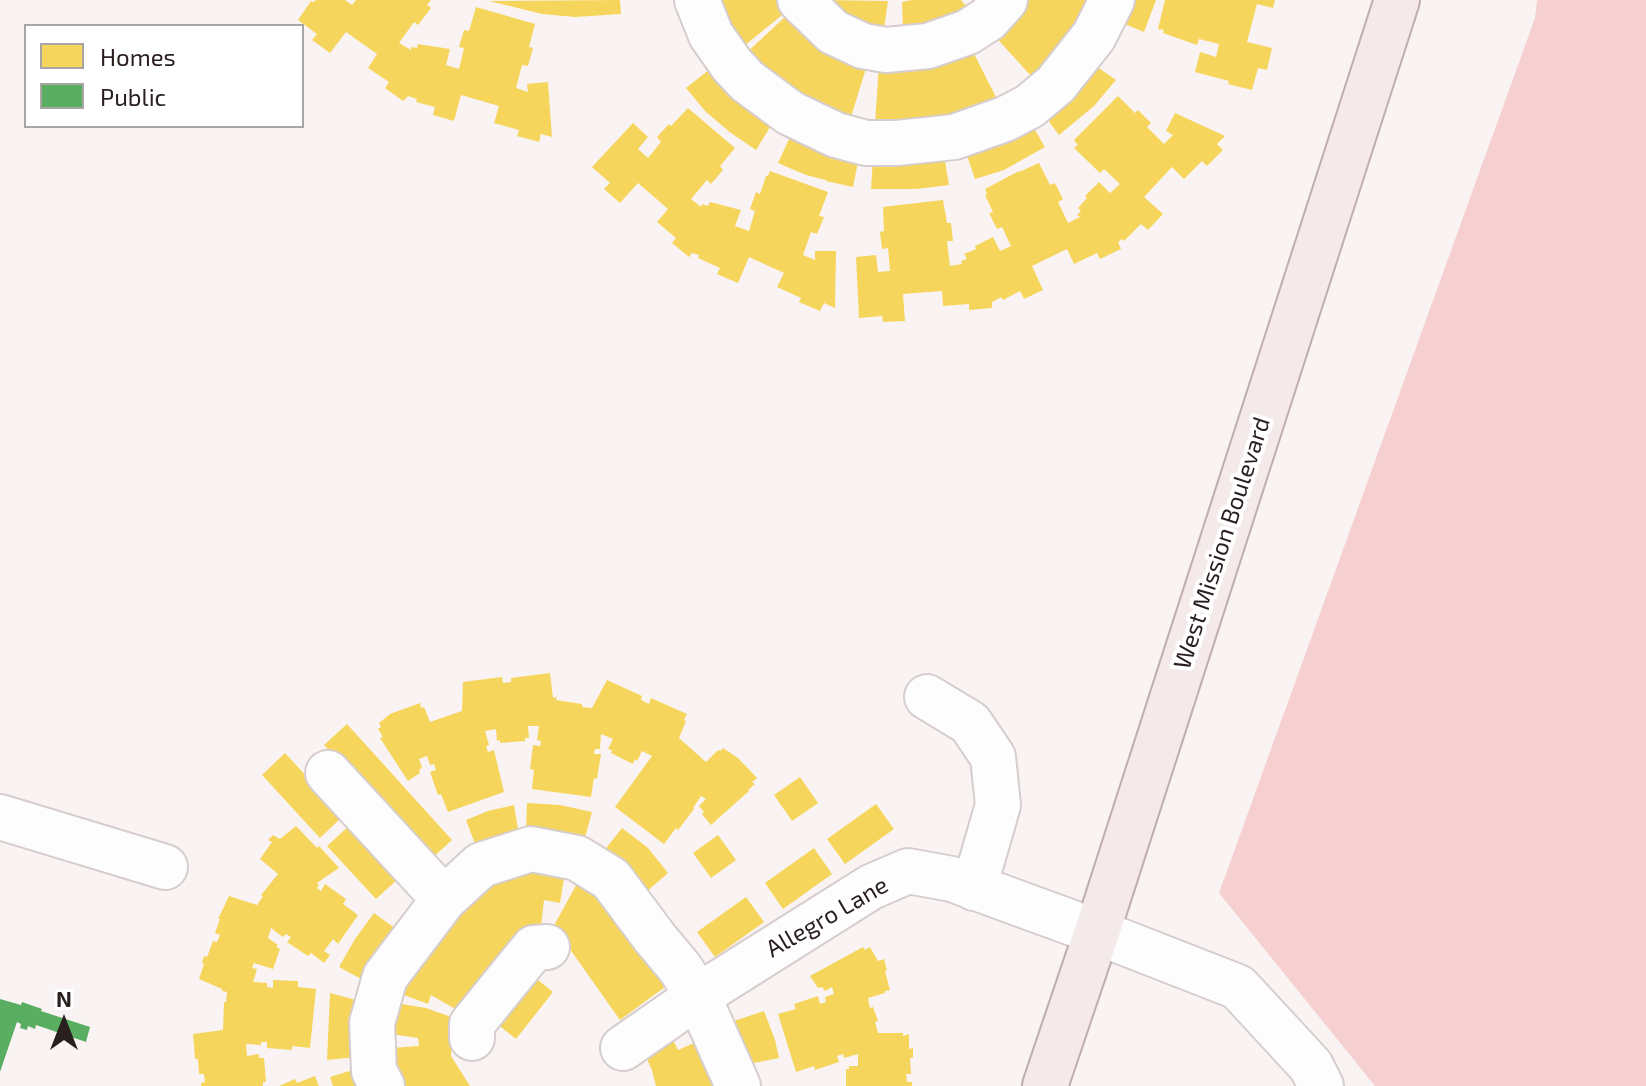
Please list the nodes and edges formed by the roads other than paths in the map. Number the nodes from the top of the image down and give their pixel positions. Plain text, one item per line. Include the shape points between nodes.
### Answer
1 (697, 0) edge
2 (800, 0) edge
3 (1005, 0) edge
4 (1112, 0) edge
5 (1397, 0) edge
6 (927, 697) dead end
7 (328, 773) dead end
8 (0, 817) edge
9 (165, 867) dead end
10 (974, 888) junction
11 (444, 899) junction
12 (1097, 932) junction
13 (547, 947) dead end
14 (698, 996) junction
15 (472, 1038) dead end
16 (623, 1048) dead end
17 (382, 1086) edge
18 (738, 1086) edge
19 (1045, 1086) edge
20 (1321, 1086) edge

1 - 4 street via 711,35 732,65 790,113 836,135 866,143 897,143 954,137 1030,106 1056,84 1094,36
2 - 3 street via 833,32 886,50 928,46 968,32
5 - 12 main road, West Mission Boulevard
6 - 10 street via 970,723 993,757 998,805
7 - 11 street
8 - 9 street
10 - 12 street, Allegro Lane
10 - 14 street, Allegro Lane via 908,871 871,887
11 - 14 street via 481,865 518,853 531,849 577,858 611,879
11 - 17 street via 385,977 372,1023 374,1071
12 - 19 main road, West Mission Boulevard
12 - 20 street, Allegro Lane via 1238,987 1311,1066
13 - 15 street via 534,948 523,961 472,1024
14 - 16 street, Allegro Lane
14 - 18 street

